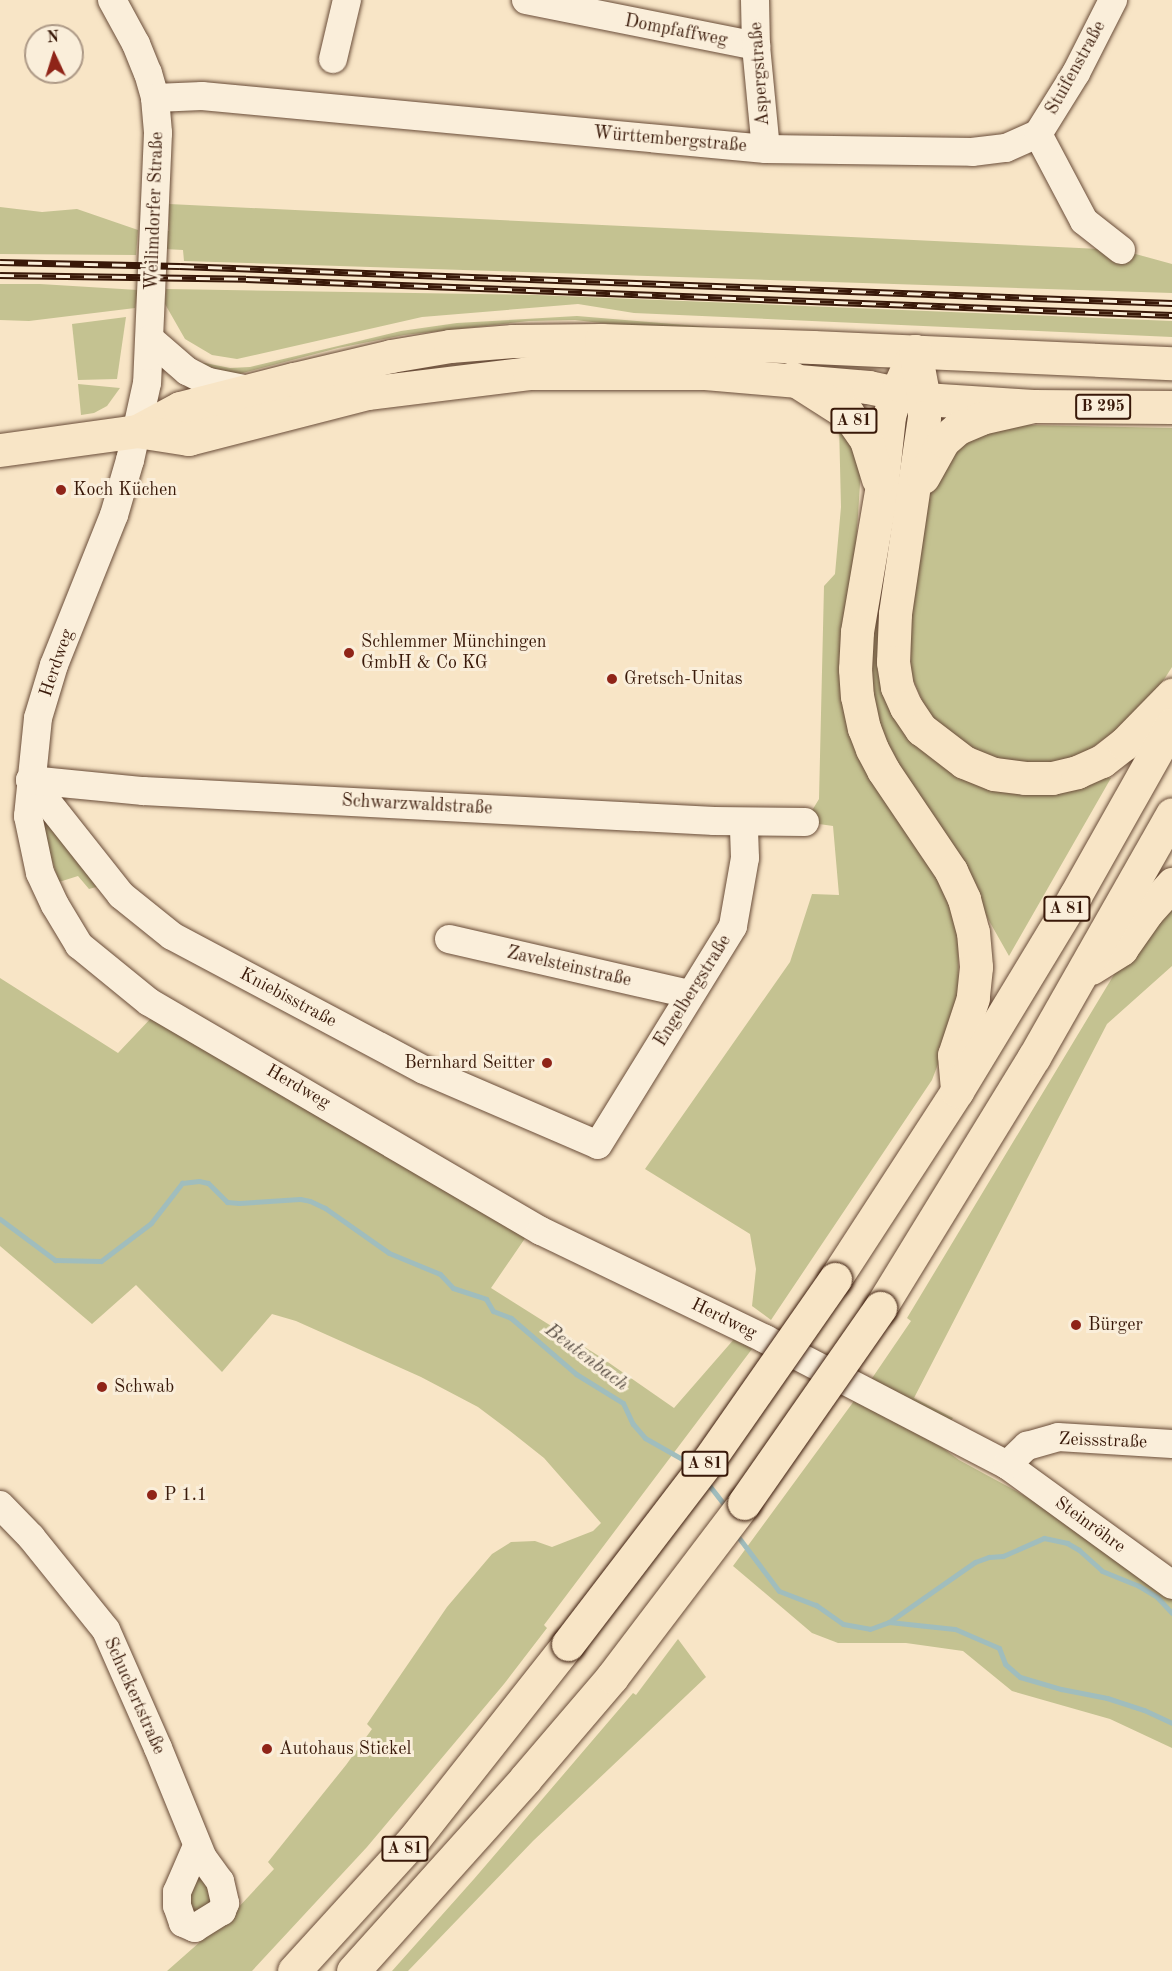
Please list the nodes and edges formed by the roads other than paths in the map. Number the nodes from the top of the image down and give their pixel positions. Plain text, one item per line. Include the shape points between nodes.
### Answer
1 (112, 0) edge
2 (347, 0) edge
3 (526, 0) edge
4 (755, 0) edge
5 (1113, 0) edge
6 (756, 46) junction
7 (333, 59) dead end
8 (155, 98) junction
9 (1038, 134) junction
10 (766, 149) junction
11 (1121, 250) dead end
12 (150, 339) junction
13 (554, 339) junction
14 (915, 351) junction
15 (1172, 363) edge
16 (529, 373) junction
17 (792, 378) junction
18 (251, 390) junction
19 (910, 396) junction
20 (1034, 406) junction
21 (1172, 407) edge
22 (137, 431) junction
23 (0, 450) edge
24 (881, 491) junction
25 (911, 503) junction
26 (1172, 695) edge
27 (1157, 725) edge
28 (30, 780) junction
29 (1172, 814) edge
30 (744, 822) junction
31 (804, 822) dead end
32 (1172, 884) edge
33 (448, 939) dead end
34 (1082, 974) junction
35 (690, 994) junction
36 (957, 1091) junction
37 (598, 1145) joint
38 (1172, 1444) edge
39 (1008, 1465) junction
40 (0, 1505) edge
41 (1172, 1585) edge
42 (197, 1846) dead end
43 (294, 1971) edge
44 (353, 1971) edge

1 - 8 street, Weilimdorfer Straße via 136,44
2 - 7 street
3 - 6 street, Dompfaffweg
4 - 6 street, Aspergstraße
5 - 9 street, Stuifenstraße via 1076,74
6 - 10 street, Aspergstraße
8 - 10 street, Württembergstraße via 202,96
8 - 12 street, Weilimdorfer Straße via 158,133
9 - 10 street, Württembergstraße via 1006,148 972,152
9 - 11 street via 1084,221
12 - 18 street via 187,371 209,382
12 - 22 street, Weilimdorfer Straße via 147,383
13 - 14 main road
13 - 16 main road via 556,351 551,358
13 - 18 main road via 450,346
14 - 15 main road
14 - 19 main road, A 81
16 - 17 main road via 693,372
16 - 22 main road via 367,393 188,439
17 - 19 main road
17 - 24 main road, A 81 via 848,414 857,425 866,440
18 - 22 main road via 180,408
19 - 20 main road, B 295
19 - 24 main road, A 81 via 890,416
19 - 25 main road, A 81 via 922,432
20 - 21 main road, B 295
20 - 25 main road via 981,418 958,428 943,441
22 - 23 main road
22 - 28 street, Herdweg via 114,515 58,656 38,718
24 - 36 main road, A 81 via 856,632 857,696 872,749 951,871 973,932 973,998 954,1055
25 - 27 main road via 895,614 893,662 897,687 921,729 964,762 994,774 1025,778 1077,772 1102,761
26 - 27 main road
27 - 36 main road, A 81 via 1075,896
28 - 30 street, Schwarzwaldstraße via 143,791
28 - 37 street, Kniebisstraße via 121,895 172,936 424,1070
28 - 39 street, Herdweg via 28,816 40,873 55,905 79,945 149,1002 541,1231 765,1339
29 - 34 main road, A 81
30 - 31 street, Schwarzwaldstraße
30 - 35 street, Engelbergstraße via 745,858 733,926
32 - 34 main road via 1121,949
33 - 35 street, Zavelsteinstraße
34 - 44 main road, A 81, bridge via 880,1308 744,1503 612,1677
35 - 37 street, Engelbergstraße
36 - 43 main road, A 81, bridge via 835,1279 708,1461 414,1839
38 - 39 street, Zeissstraße via 1058,1437 1027,1446
39 - 41 street, Steinröhre
40 - 42 street, Schuckertstraße via 106,1630

